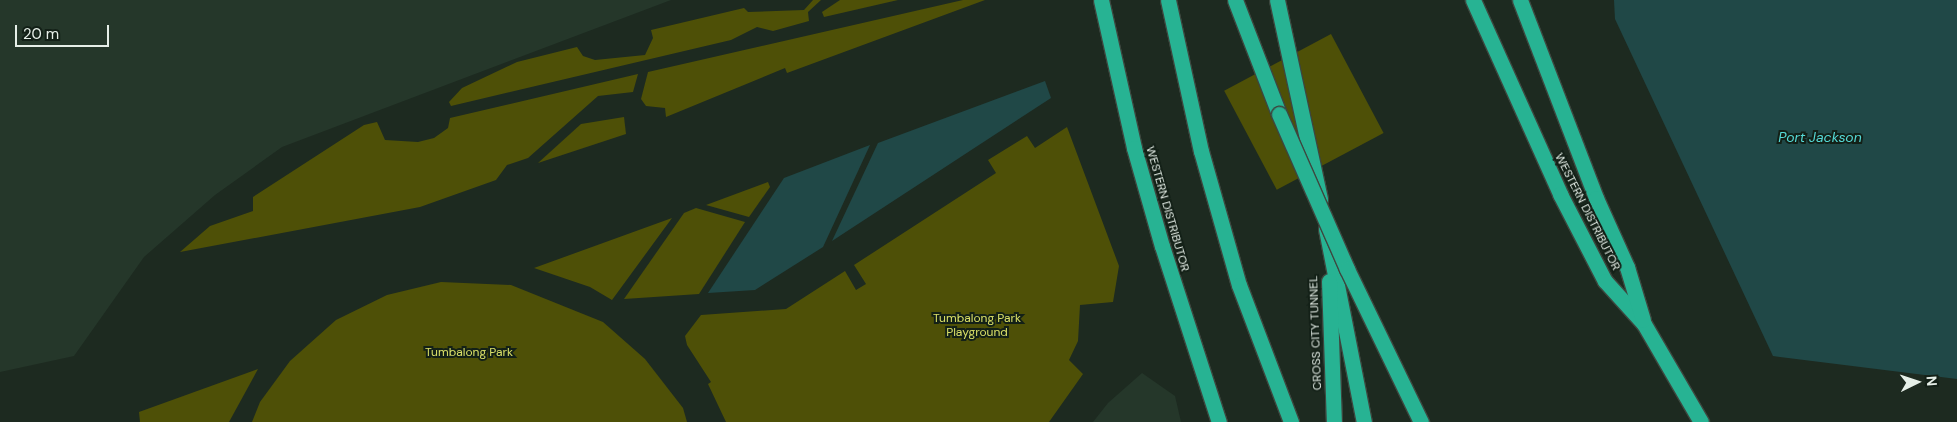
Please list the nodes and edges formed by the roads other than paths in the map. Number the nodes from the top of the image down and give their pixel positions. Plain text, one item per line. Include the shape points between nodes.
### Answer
1 (1100, 0) edge
2 (1168, 0) edge
3 (1235, 0) edge
4 (1276, 0) edge
5 (1473, 0) edge
6 (1520, 0) edge
7 (1328, 242) junction
8 (1644, 324) junction
9 (1219, 422) edge
10 (1291, 422) edge
11 (1334, 422) edge
12 (1364, 422) edge
13 (1421, 422) edge
14 (1701, 422) edge

1 - 9 highway, WESTERN DISTRIBUTOR via 1152,210
2 - 10 highway via 1201,151 1239,285
3 - 13 highway, bridge via 1279,114 1327,224
4 - 7 highway, bridge
5 - 8 highway, WESTERN DISTRIBUTOR via 1560,194 1605,282
6 - 8 highway via 1596,198 1627,266
7 - 11 highway, CROSS CITY TUNNEL
7 - 12 highway
8 - 14 highway, WESTERN DISTRIBUTOR

